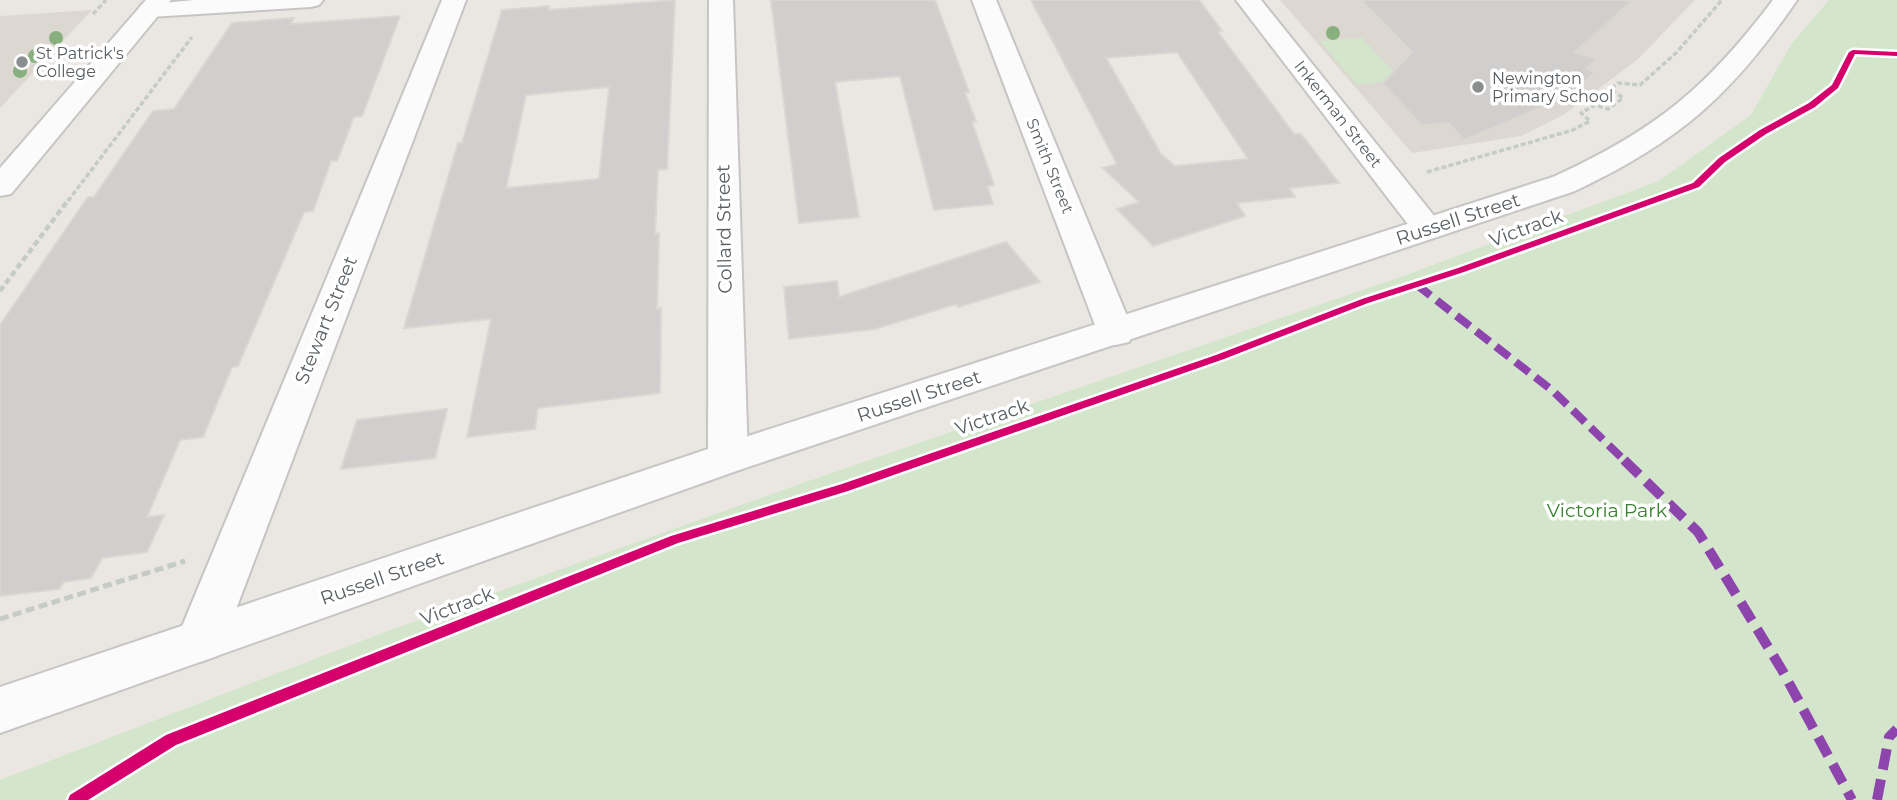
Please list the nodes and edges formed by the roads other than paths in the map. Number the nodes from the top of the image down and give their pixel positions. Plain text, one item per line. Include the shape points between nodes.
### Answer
1 (311, 0) edge
2 (454, 0) edge
3 (721, 0) edge
4 (984, 0) edge
5 (1248, 0) edge
6 (1785, 0) edge
7 (154, 5) edge
8 (0, 187) edge
9 (1428, 229) junction
10 (1116, 333) junction
11 (728, 458) junction
12 (200, 641) junction
13 (0, 710) edge

1 - 7 street
2 - 12 street, Stewart Street
3 - 11 street, Collard Street
4 - 10 street, Smith Street
5 - 9 street, Inkerman Street
6 - 9 street, Russell Street via 1709,95 1650,141 1564,184
7 - 8 street
9 - 10 street, Russell Street
10 - 11 street, Russell Street
11 - 12 street, Russell Street
12 - 13 street, Russell Street

